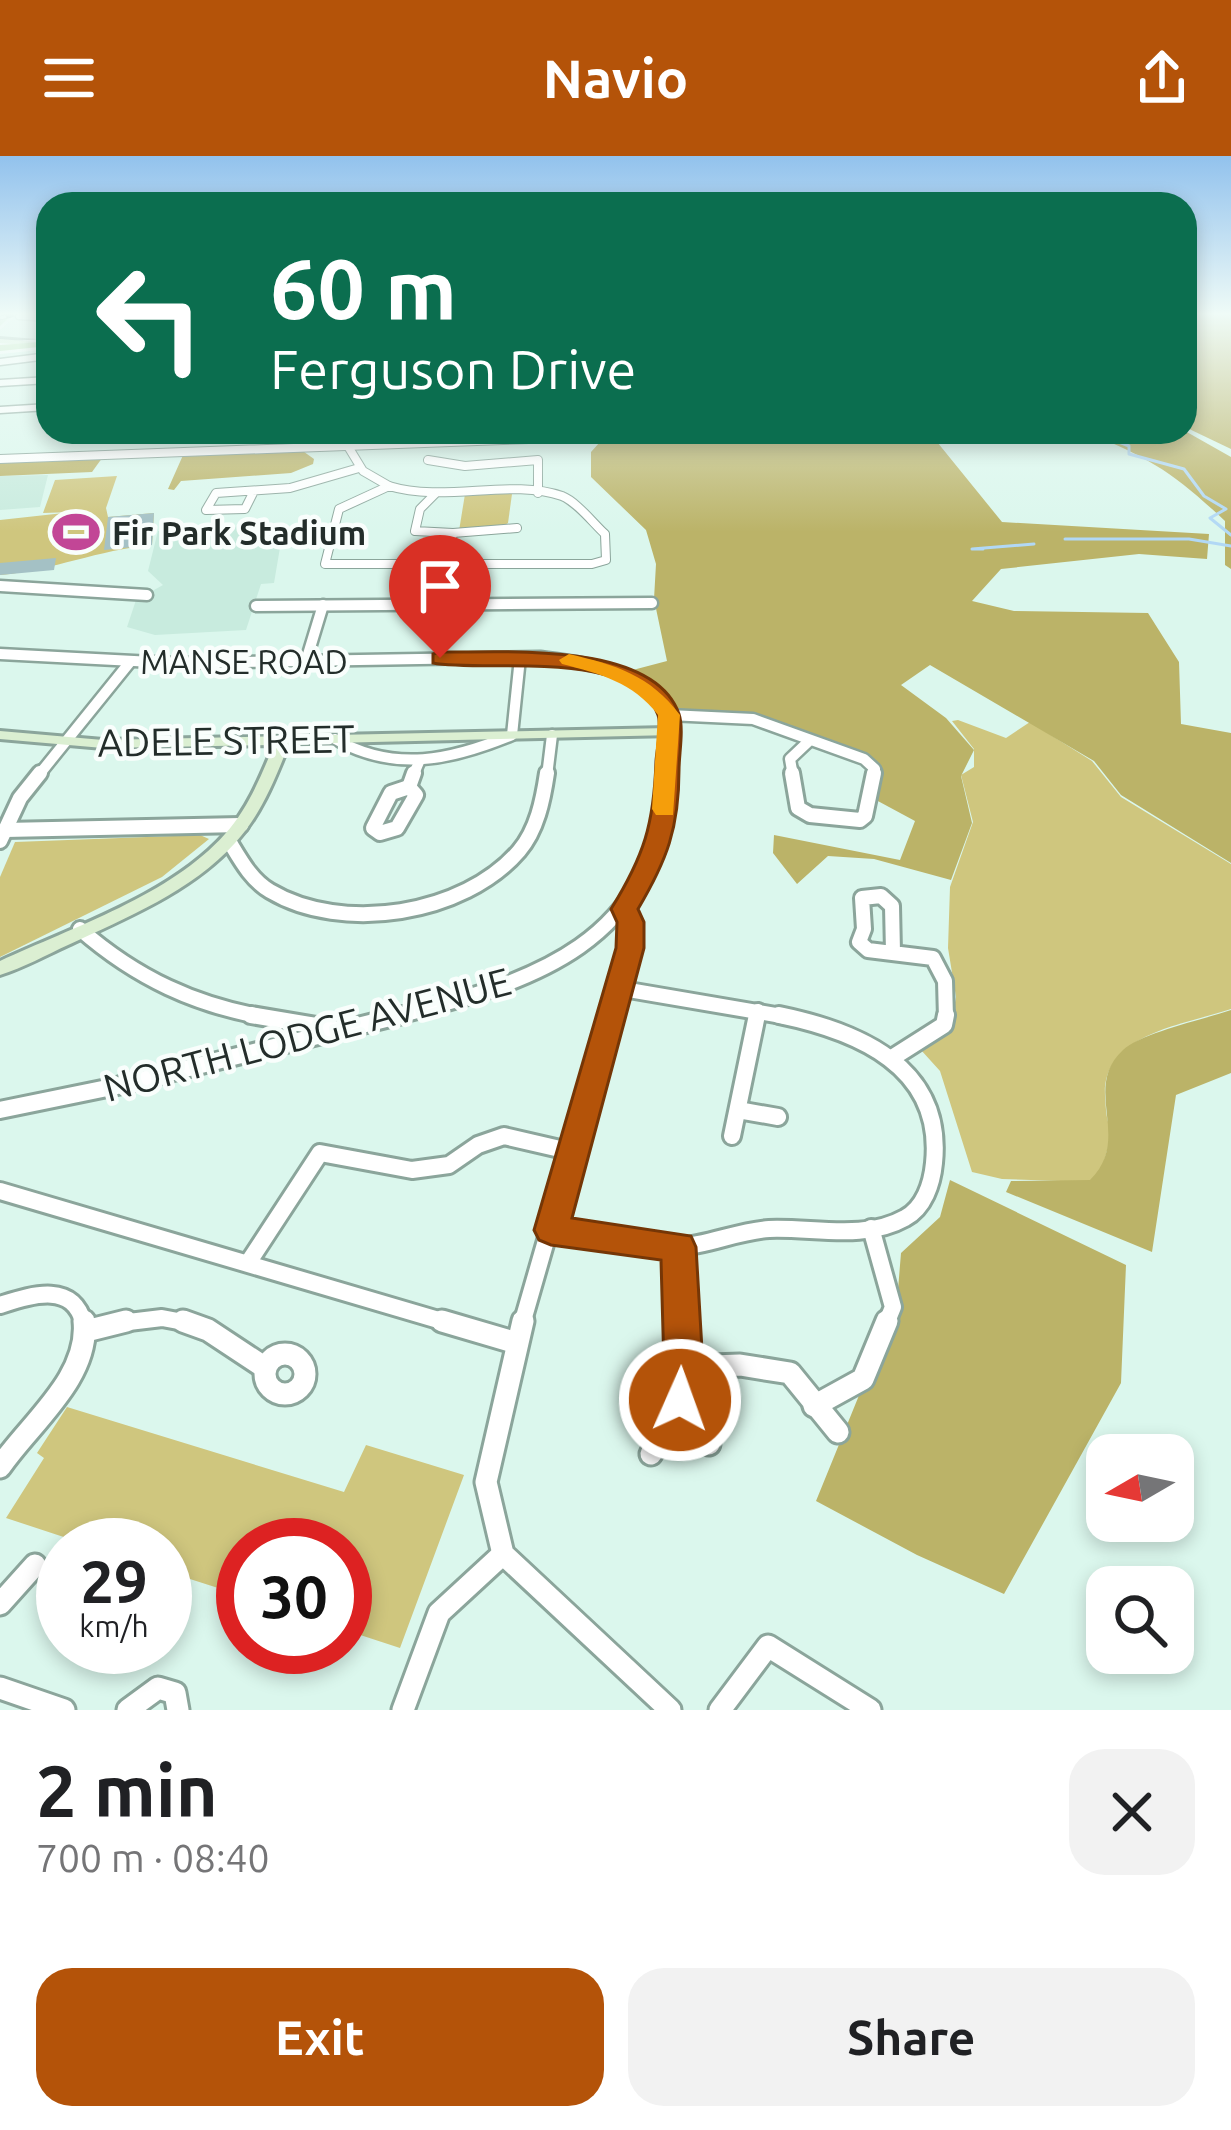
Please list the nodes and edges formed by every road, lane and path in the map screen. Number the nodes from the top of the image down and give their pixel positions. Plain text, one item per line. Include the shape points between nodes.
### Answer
1 (36, 408) edge
2 (0, 410) edge
3 (179, 444) edge
4 (371, 444) edge
5 (274, 446) joint
6 (349, 448) junction
7 (176, 449) junction
8 (0, 459) edge
9 (428, 460) dead end
10 (359, 468) junction
11 (392, 485) junction
12 (254, 491) junction
13 (538, 493) junction
14 (435, 494) junction
15 (517, 528) dead end
16 (453, 533) junction
17 (447, 565) junction
18 (0, 586) edge
19 (147, 595) dead end
20 (652, 603) dead end
21 (323, 605) junction
22 (256, 606) dead end
23 (0, 654) edge
24 (520, 658) junction
25 (306, 661) junction
26 (130, 662) junction
27 (668, 723) junction
28 (0, 735) edge
29 (512, 735) junction
30 (552, 735) junction
31 (335, 739) junction
32 (283, 740) junction
33 (63, 741) junction
34 (808, 742) junction
35 (419, 762) junction
36 (409, 788) dead end
37 (241, 825) junction
38 (3, 836) edge
39 (229, 841) junction
40 (624, 909) junction
41 (80, 929) junction
42 (893, 952) dead end
43 (0, 969) edge
44 (617, 988) junction
45 (758, 1011) junction
46 (339, 1030) junction
47 (892, 1058) junction
48 (0, 1110) edge
49 (737, 1110) junction
50 (778, 1117) dead end
51 (732, 1136) dead end
52 (573, 1152) junction
53 (0, 1191) edge
54 (872, 1228) junction
55 (551, 1230) junction
56 (678, 1247) junction
57 (248, 1263) junction
58 (0, 1305) edge
59 (86, 1331) junction
60 (517, 1343) junction
61 (264, 1367) dead end
62 (684, 1367) junction
63 (814, 1406) junction
64 (668, 1422) junction
65 (838, 1432) dead end
66 (709, 1444) dead end
67 (651, 1454) dead end
68 (0, 1467) edge
69 (503, 1554) junction
70 (35, 1565) dead end
71 (0, 1604) edge
72 (0, 1688) edge
73 (64, 1710) edge
74 (128, 1710) edge
75 (178, 1710) edge
76 (403, 1710) edge
77 (670, 1710) edge
78 (720, 1710) edge
79 (870, 1710) edge

1 - 2 street
3 - 7 street
4 - 6 street
5 - 6 street
5 - 7 street
6 - 10 street
7 - 8 street
9 - 13 street via 538,460
10 - 11 street
10 - 12 street
11 - 14 street
11 - 17 street via 339,509 325,564
12 - 12 street via 245,509 206,510 216,493
13 - 14 street
13 - 17 street via 566,497 600,529 606,560
14 - 16 street via 420,509 415,531
15 - 16 street
16 - 17 street
18 - 19 street
20 - 21 street
21 - 22 street
21 - 25 street
23 - 26 street, MANSE ROAD
24 - 25 street, MANSE ROAD
24 - 27 street, MANSE ROAD via 616,672 651,692
24 - 29 street
25 - 26 street, MANSE ROAD
26 - 33 street
27 - 30 street, ADELE STREET
27 - 34 street via 753,719
27 - 40 street, NORTH LODGE AVENUE via 667,797 654,861
28 - 33 street, ADELE STREET
29 - 30 street, ADELE STREET
29 - 31 street, ADELE STREET
29 - 35 street
30 - 39 street via 541,811 522,848 491,877 438,899 370,914 309,908 265,888
31 - 32 street, ADELE STREET
31 - 35 street via 365,754
32 - 33 street, ADELE STREET
32 - 37 street
33 - 38 street
34 - 34 street via 790,759 798,808 860,820 872,764
35 - 36 street
37 - 38 street
37 - 39 street
39 - 41 street via 178,880
40 - 44 street via 630,948
40 - 46 street, NORTH LODGE AVENUE via 526,975
41 - 43 street
41 - 46 street via 124,969 164,990
42 - 47 street via 934,958 947,999 944,1025
44 - 45 street
44 - 52 street
45 - 47 street via 856,1033
45 - 49 street
46 - 48 street, NORTH LODGE AVENUE
47 - 54 street via 928,1110 930,1188 909,1217
49 - 50 street
49 - 51 street
52 - 55 street
52 - 57 street via 503,1136 449,1165 412,1170 320,1154
53 - 57 street
54 - 56 street via 755,1230
54 - 63 street via 892,1306 863,1379
55 - 56 street
55 - 60 street
56 - 62 street
57 - 60 street
58 - 59 street via 66,1296
59 - 61 street via 166,1317 207,1329
59 - 68 street via 79,1360
60 - 69 street via 486,1482
62 - 63 street via 790,1373
62 - 64 street
63 - 65 street
64 - 66 street
64 - 67 street
69 - 76 street via 439,1613
69 - 77 street
70 - 71 street
72 - 73 street
74 - 75 street via 158,1688 175,1693
78 - 79 street via 768,1646

